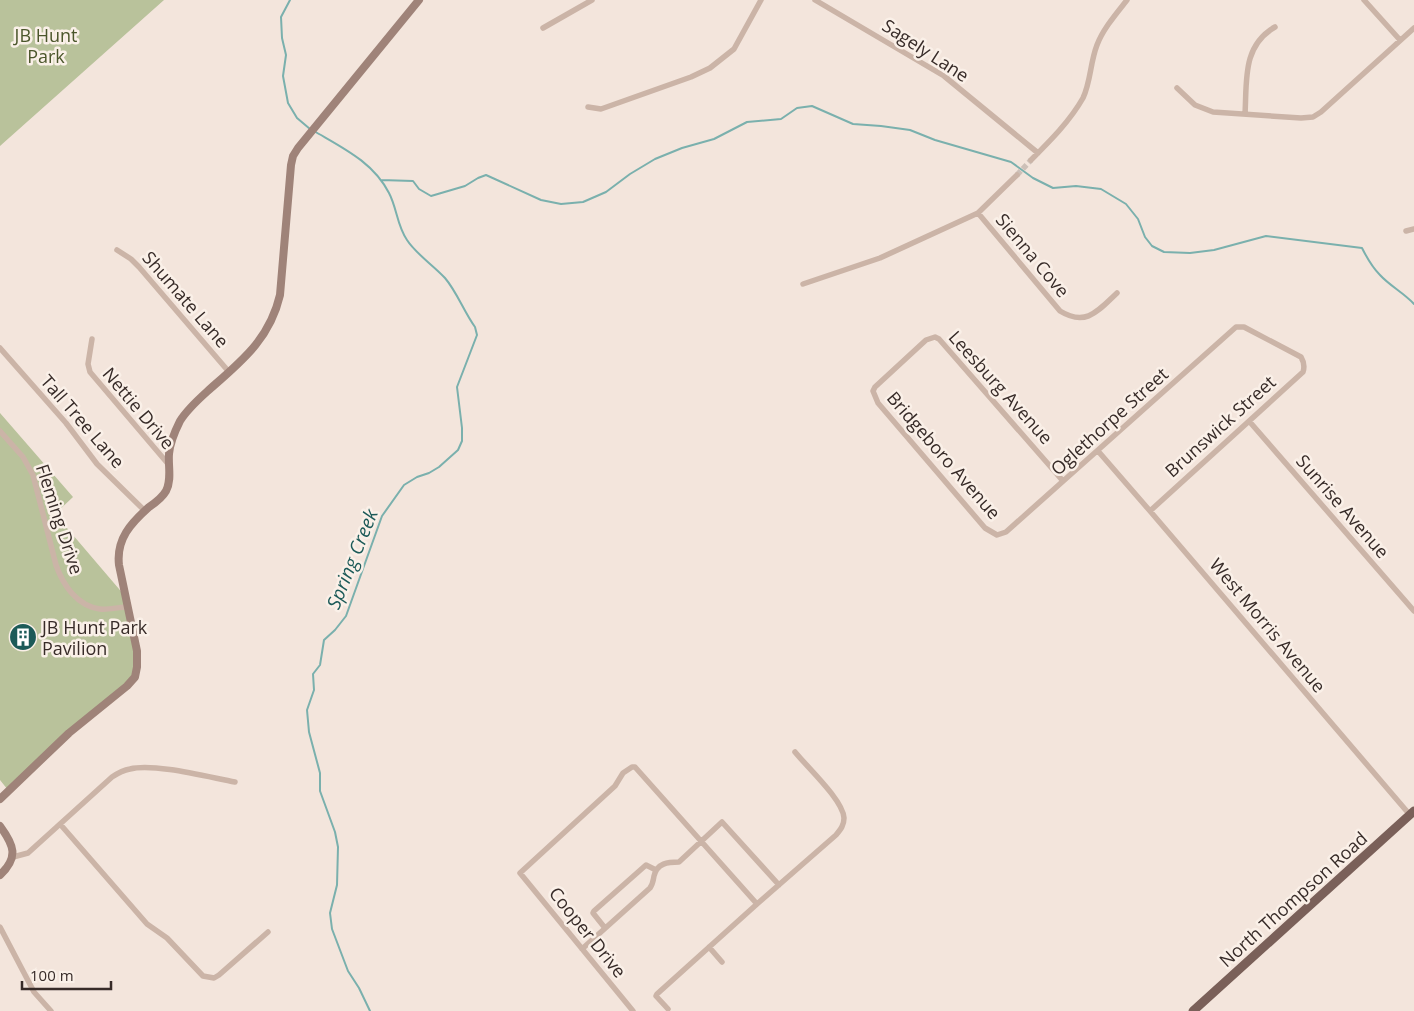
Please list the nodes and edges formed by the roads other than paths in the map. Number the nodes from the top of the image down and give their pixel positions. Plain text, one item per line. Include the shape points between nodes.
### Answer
1 (419, 0) edge
2 (592, 0) edge
3 (761, 0) edge
4 (815, 0) edge
5 (1127, 0) edge
6 (1364, 0) edge
7 (1274, 27) dead end
8 (543, 28) dead end
9 (1414, 28) edge
10 (1400, 40) junction
11 (1177, 88) dead end
12 (588, 107) dead end
13 (1245, 114) junction
14 (1038, 153) junction
15 (1031, 160) tunnel mouth
16 (1017, 175) tunnel mouth
17 (978, 213) junction
18 (1414, 230) edge
19 (1406, 232) dead end
20 (117, 250) dead end
21 (803, 284) dead end
22 (1117, 294) dead end
23 (1240, 326) joint
24 (935, 337) joint
25 (92, 339) dead end
26 (0, 348) edge
27 (229, 372) junction
28 (1249, 421) junction
29 (0, 431) edge
30 (1098, 451) junction
31 (169, 466) junction
32 (1064, 481) junction
33 (145, 511) junction
34 (1150, 511) junction
35 (997, 536) joint
36 (128, 607) junction
37 (1414, 611) edge
38 (795, 752) dead end
39 (235, 782) dead end
40 (0, 799) edge
41 (1413, 815) edge
42 (60, 824) junction
43 (0, 826) edge
44 (701, 842) junction
45 (13, 856) junction
46 (656, 870) junction
47 (0, 874) edge
48 (778, 885) junction
49 (757, 904) junction
50 (0, 927) edge
51 (605, 928) junction
52 (268, 932) dead end
53 (709, 947) junction
54 (582, 949) junction
55 (722, 962) dead end
56 (668, 1009) dead end
57 (51, 1011) edge
58 (633, 1011) edge
59 (1193, 1011) edge

1 - 27 street via 298,148 291,165 276,310 258,343
2 - 8 street
3 - 12 street via 734,49 710,68 601,109
4 - 14 street, Sagely Lane via 944,76
5 - 14 street via 1097,45 1082,99
6 - 10 street
7 - 13 street via 1264,33 1250,54
9 - 10 street
10 - 13 street via 1318,114 1301,118
11 - 13 street via 1205,110
14 - 15 street
16 - 17 street
17 - 21 street via 880,258
17 - 22 street, Sienna Cove via 1067,316 1085,318 1095,314
18 - 19 street
20 - 27 street, Shumate Lane via 139,267
23 - 28 street, Brunswick Street via 1304,361 1302,372
23 - 30 street, Oglethorpe Street
24 - 32 street, Leesburg Avenue via 944,343
24 - 35 street, Bridgeboro Avenue via 926,340 878,382 873,391 878,403 978,520
25 - 31 street, Nettie Drive via 90,372
26 - 33 street, Tall Tree Lane via 66,423 97,464
27 - 31 street via 198,399 180,422 171,444
28 - 34 street, Brunswick Street
28 - 37 street, Sunrise Avenue
29 - 36 street, Fleming Drive via 30,467 56,565 69,592 83,603 99,609
30 - 32 street, Oglethorpe Street
30 - 34 street, West Morris Avenue
31 - 33 street via 166,491
32 - 35 street, Oglethorpe Street via 1006,532
33 - 36 street via 125,532 120,544 119,565
34 - 41 street, West Morris Avenue
36 - 40 street via 137,651 135,677 69,733
38 - 48 street via 837,800 844,817 843,827
39 - 42 street via 132,768 112,776
41 - 59 main road, North Thompson Road
42 - 45 street via 28,853
42 - 52 street via 147,924 167,938 203,976 214,978 219,975
43 - 45 street
44 - 46 street via 679,862 661,864
44 - 48 street via 722,822
44 - 49 street
44 - 54 street, Cooper Drive via 635,767 623,773 616,786 520,873
45 - 47 street via 9,866
46 - 51 street via 650,888
46 - 51 street via 646,865 594,911
48 - 49 street
49 - 53 street
50 - 57 street via 34,992
51 - 54 street
53 - 55 street
53 - 56 street via 657,994
54 - 58 street, Cooper Drive

